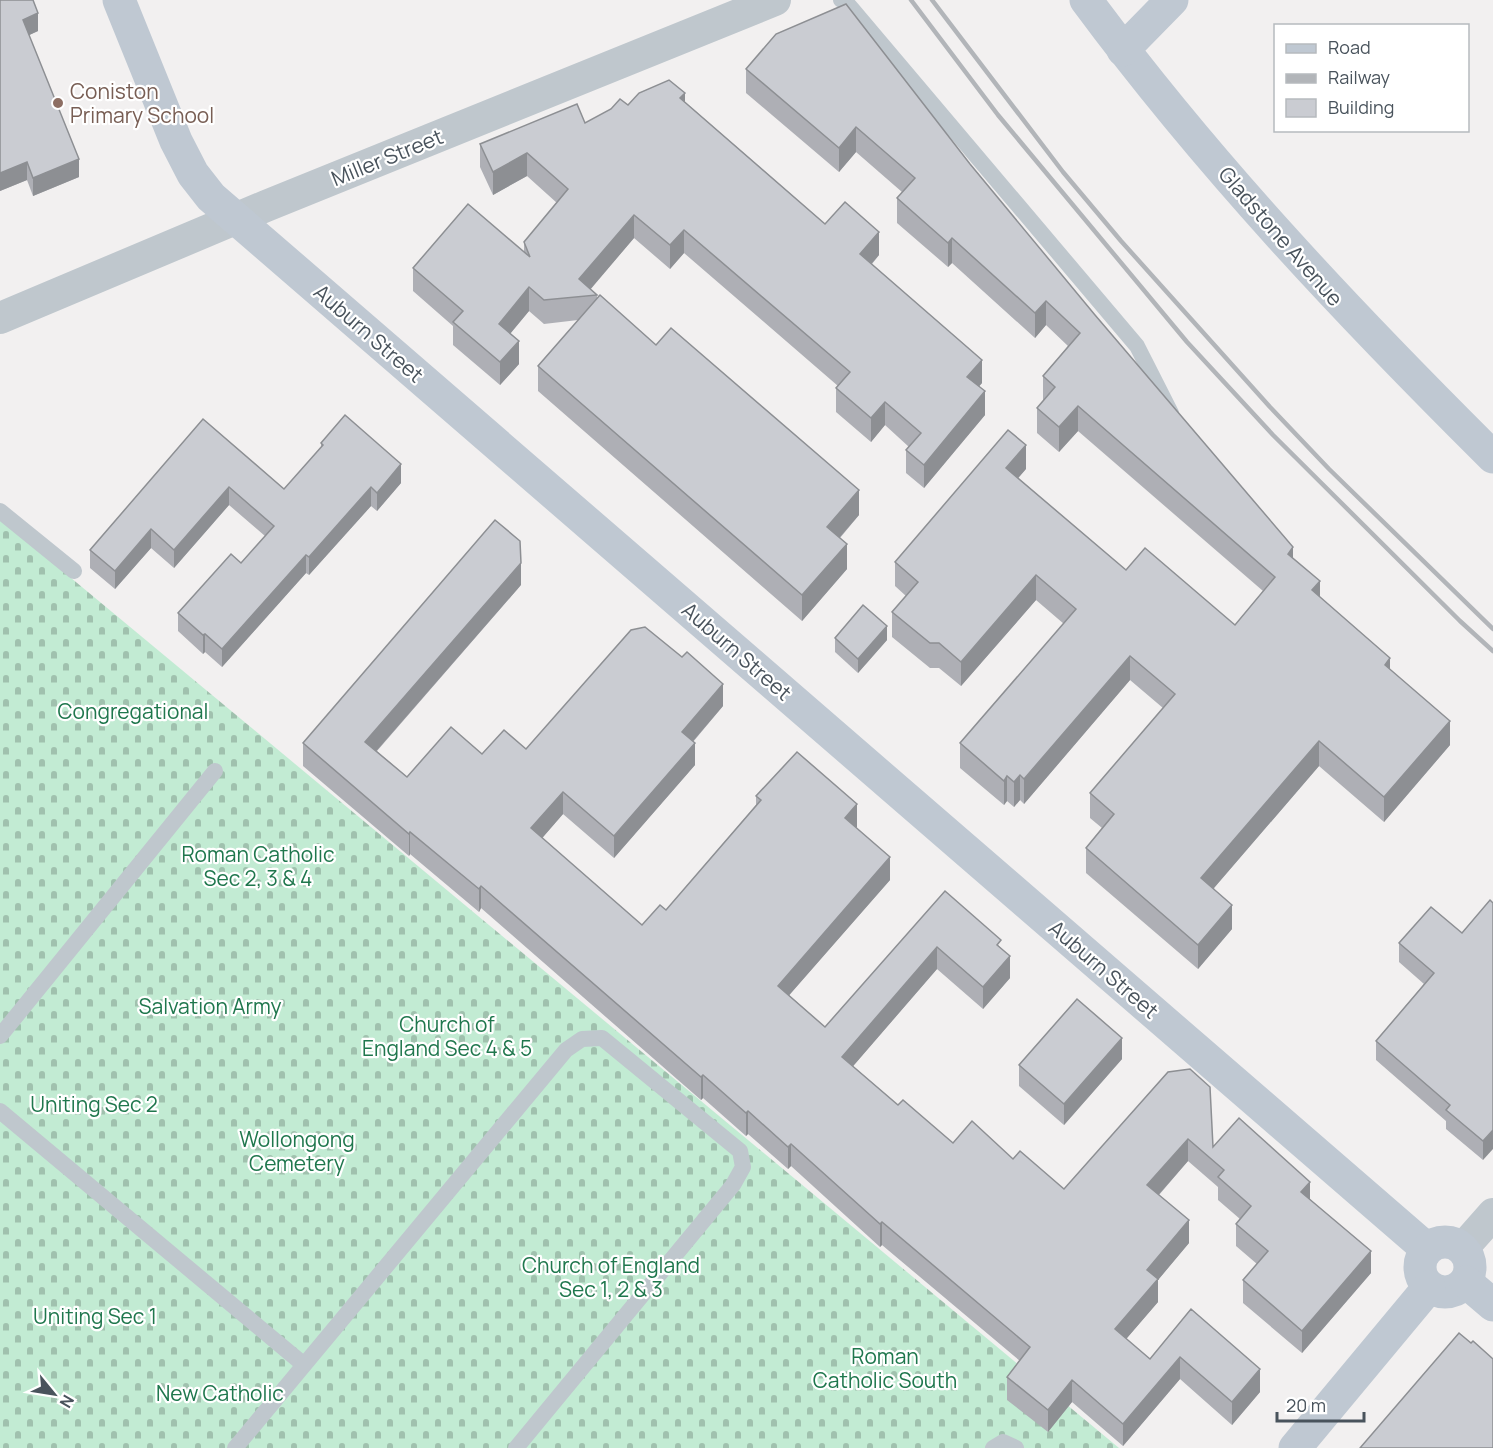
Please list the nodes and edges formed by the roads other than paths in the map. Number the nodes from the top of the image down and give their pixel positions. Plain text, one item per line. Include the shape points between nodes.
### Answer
1 (118, 0) edge
2 (776, 0) edge
3 (841, 0) edge
4 (1086, 0) edge
5 (1172, 0) edge
6 (1123, 50) junction
7 (237, 219) junction
8 (0, 318) edge
9 (1174, 419) edge
10 (1493, 457) edge
11 (0, 511) edge
12 (74, 571) dead end
13 (215, 771) dead end
14 (0, 1036) edge
15 (0, 1111) edge
16 (1493, 1214) edge
17 (1463, 1248) junction
18 (1427, 1249) junction
19 (1466, 1282) junction
20 (1429, 1287) junction
21 (1493, 1305) edge
22 (303, 1364) junction
23 (235, 1448) edge
24 (516, 1448) edge
25 (993, 1448) edge
26 (1016, 1448) edge
27 (1295, 1448) edge

1 - 7 street, Auburn Street via 193,174 211,197
2 - 7 street, Miller Street
3 - 9 lane via 1137,346
4 - 6 street, Gladstone Avenue
5 - 6 street
6 - 10 street, Gladstone Avenue via 1310,270
7 - 8 street, Miller Street
7 - 18 street, Auburn Street
11 - 12 lane
13 - 14 lane
15 - 22 lane
16 - 17 street
17 - 18 street via 1442,1242
17 - 19 street via 1471,1266
18 - 20 street via 1420,1264 1423,1280
19 - 20 street via 1444,1293
19 - 21 street
20 - 27 street
22 - 23 lane
22 - 24 lane via 566,1050 582,1039 602,1038 740,1151 743,1167 733,1185
25 - 26 lane via 1004,1442

